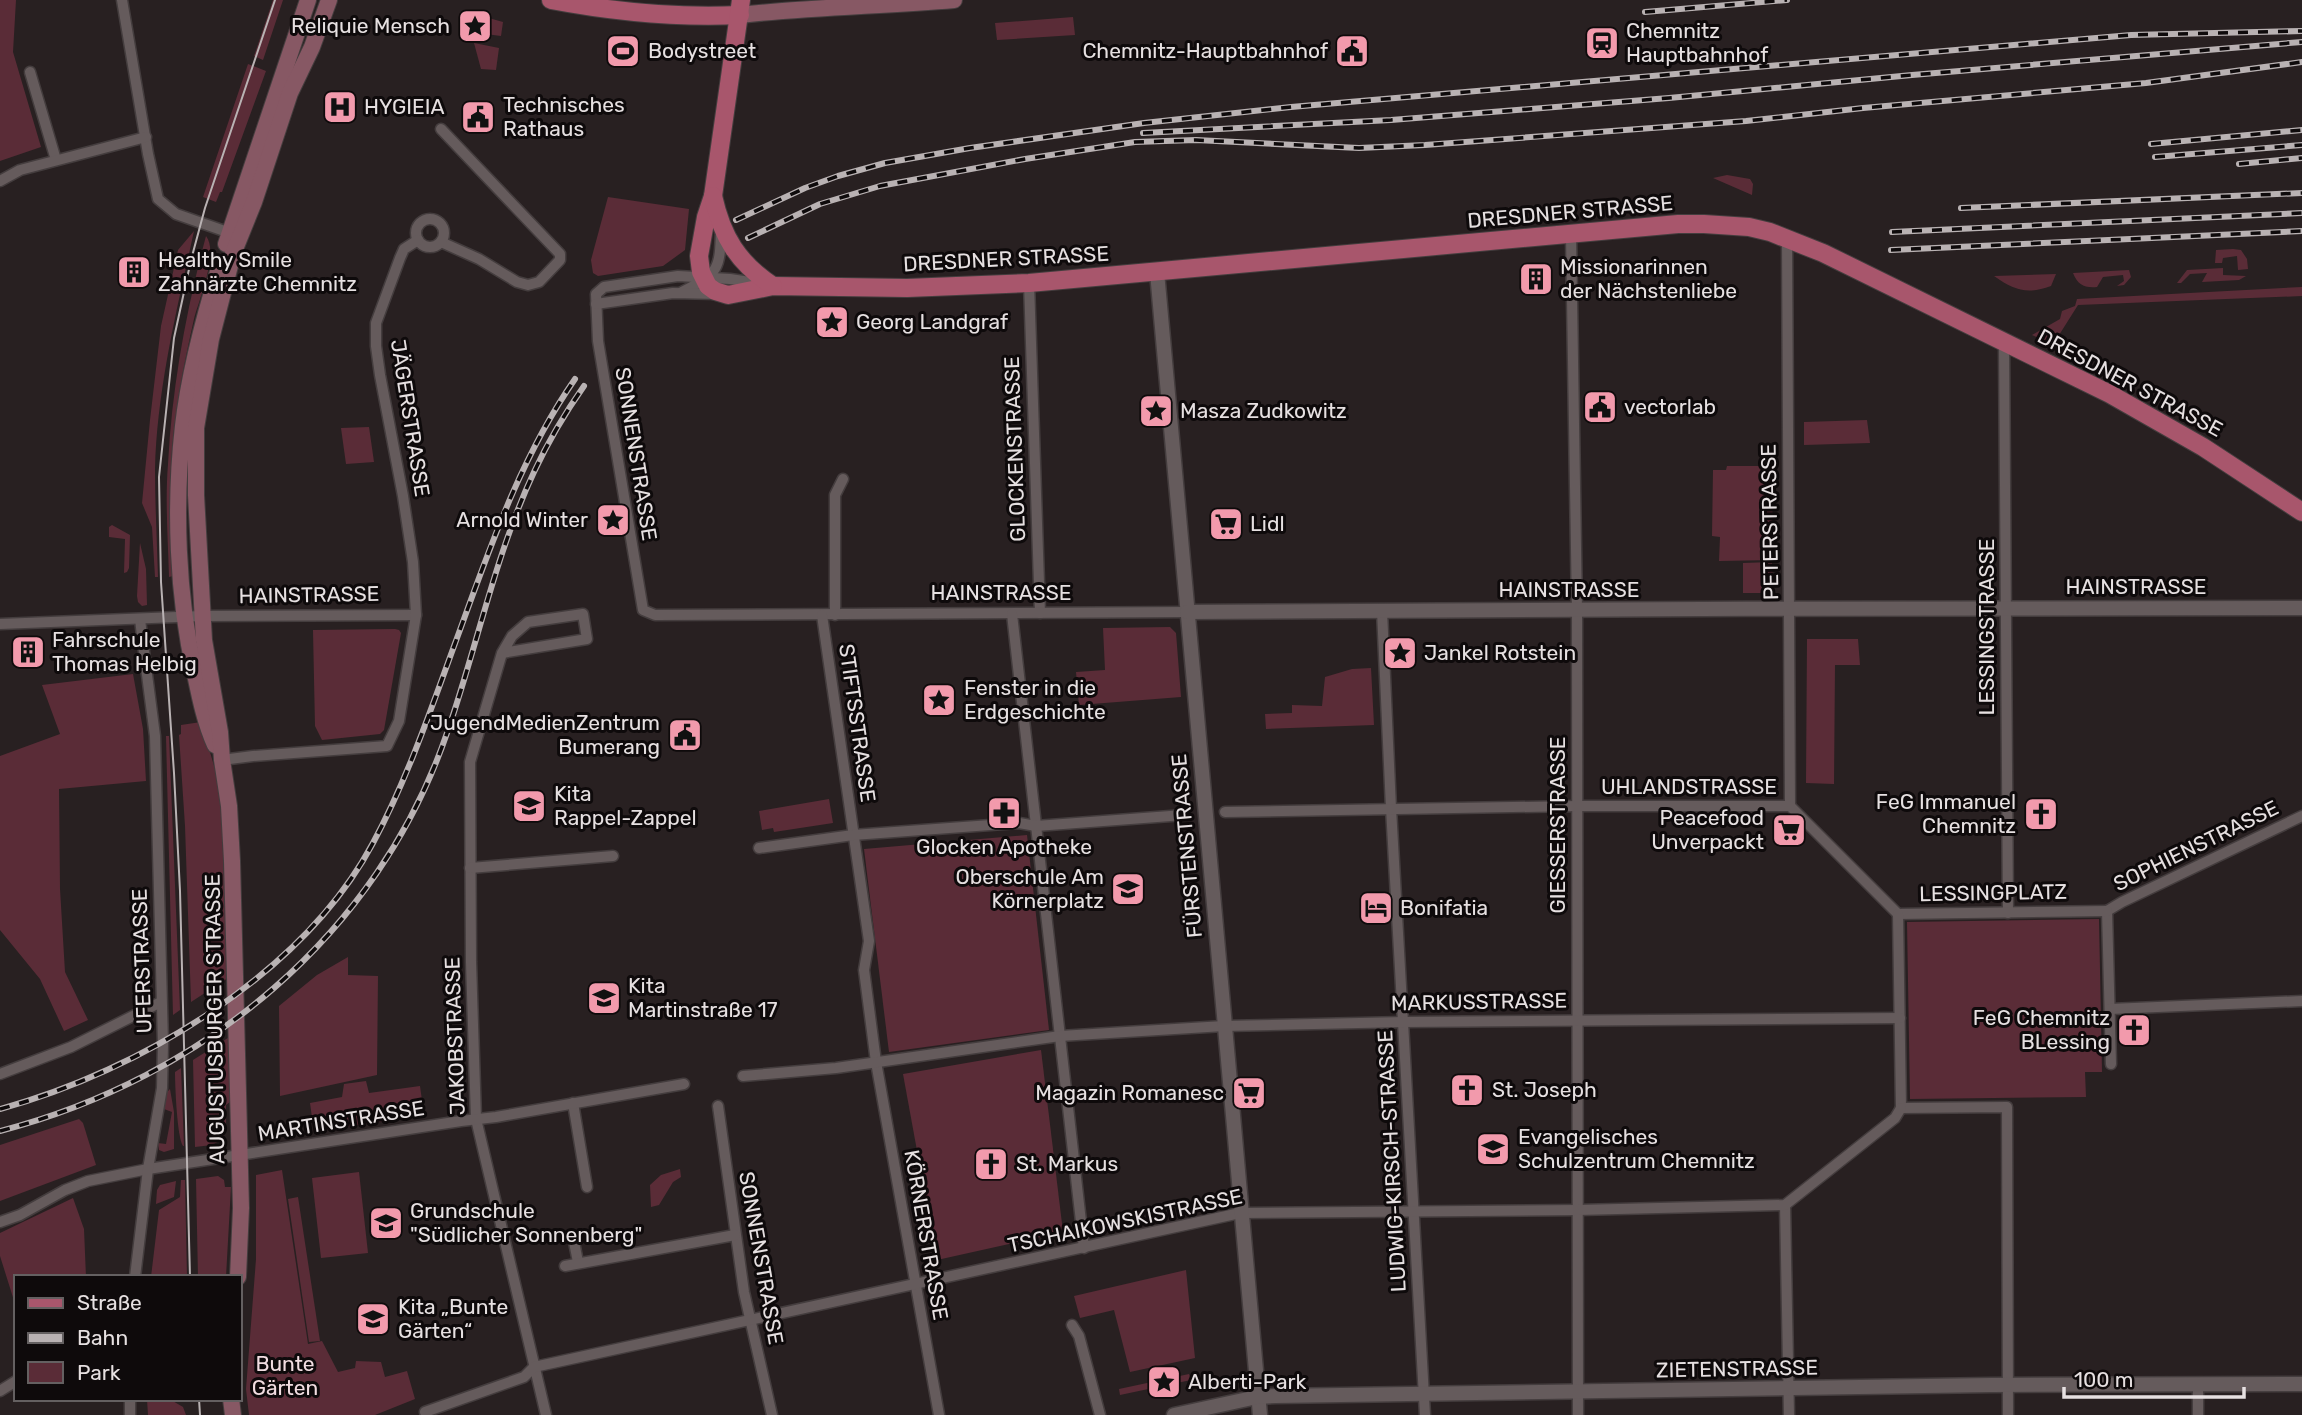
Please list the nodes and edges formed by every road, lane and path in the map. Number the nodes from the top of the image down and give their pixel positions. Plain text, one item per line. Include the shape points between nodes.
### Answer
1 (122, 0) edge
2 (308, 0) edge
3 (329, 0) edge
4 (551, 0) edge
5 (954, 0) edge
6 (740, 8) edge
7 (30, 72) dead end
8 (441, 129) dead end
9 (146, 137) junction
10 (56, 160) junction
11 (0, 181) edge
12 (713, 196) junction
13 (721, 226) junction
14 (1571, 234) junction
15 (234, 235) junction
16 (1787, 238) junction
17 (418, 240) junction
18 (441, 242) junction
19 (1157, 272) junction
20 (706, 278) junction
21 (1029, 283) junction
22 (773, 286) junction
23 (680, 293) junction
24 (727, 295) junction
25 (596, 304) junction
26 (2004, 342) junction
27 (843, 479) dead end
28 (2302, 512) edge
29 (2006, 608) junction
30 (2302, 608) edge
31 (643, 610) joint
32 (1790, 610) junction
33 (1382, 611) junction
34 (1577, 611) junction
35 (1187, 612) junction
36 (1040, 613) junction
37 (1012, 614) junction
38 (416, 615) junction
39 (822, 615) junction
40 (835, 615) junction
41 (202, 616) junction
42 (185, 617) junction
43 (140, 619) junction
44 (0, 624) edge
45 (502, 653) junction
46 (222, 760) junction
47 (1577, 806) junction
48 (1790, 806) junction
49 (1391, 808) junction
50 (1225, 812) dead end
51 (1184, 815) dead end
52 (2302, 816) edge
53 (1036, 826) junction
54 (853, 835) junction
55 (759, 848) dead end
56 (613, 856) dead end
57 (470, 868) junction
58 (2108, 911) junction
59 (2008, 913) junction
60 (1898, 914) junction
61 (2302, 1001) edge
62 (161, 1002) junction
63 (2110, 1009) junction
64 (1900, 1018) junction
65 (1579, 1020) junction
66 (1404, 1022) junction
67 (1224, 1027) junction
68 (1060, 1035) junction
69 (876, 1062) junction
70 (2111, 1064) dead end
71 (0, 1074) edge
72 (743, 1076) dead end
73 (684, 1084) dead end
74 (573, 1103) junction
75 (718, 1106) dead end
76 (1901, 1108) junction
77 (476, 1119) junction
78 (239, 1156) junction
79 (148, 1170) junction
80 (587, 1187) dead end
81 (1786, 1205) junction
82 (1413, 1210) junction
83 (1578, 1210) junction
84 (1240, 1213) junction
85 (0, 1222) edge
86 (735, 1235) junction
87 (575, 1242) dead end
88 (1084, 1248) junction
89 (578, 1262) junction
90 (565, 1266) dead end
91 (135, 1275) edge
92 (237, 1275) edge
93 (915, 1284) junction
94 (750, 1320) junction
95 (1072, 1325) dead end
96 (534, 1367) junction
97 (2302, 1384) edge
98 (2008, 1385) junction
99 (2199, 1385) junction
100 (1789, 1389) junction
101 (1577, 1393) junction
102 (1424, 1395) junction
103 (1257, 1397) junction
104 (425, 1412) dead end
105 (545, 1415) edge
106 (772, 1415) edge
107 (939, 1415) edge
108 (1100, 1415) edge
109 (1174, 1415) edge
110 (1260, 1415) edge
111 (1425, 1415) edge
112 (1578, 1415) edge
113 (1789, 1415) edge
114 (2008, 1415) edge
115 (2198, 1415) edge

1 - 9 street
2 - 15 main road, AUGUSTUSBURGER STRASSE
3 - 15 main road, AUGUSTUSBURGER STRASSE via 290,93 254,202
4 - 6 main road via 631,13
5 - 6 main road via 776,11
6 - 12 main road
7 - 10 street
8 - 18 street via 555,247 560,260 540,282 528,285
9 - 10 street
9 - 15 street via 158,199 171,211
10 - 11 street
12 - 13 main road
12 - 20 main road via 700,244 700,267
13 - 20 street via 720,258
13 - 22 main road via 743,263
14 - 16 main road, DRESDNER STRASSE via 1704,224 1749,227
14 - 19 main road, DRESDNER STRASSE
14 - 34 street, GIESSERSTRASSE
15 - 41 main road, AUGUSTUSBURGER STRASSE via 196,428
15 - 42 main road, AUGUSTUSBURGER STRASSE via 207,309 183,426 180,495
16 - 26 main road, DRESDNER STRASSE
16 - 32 street, PETERSTRASSE
17 - 18 street via 428,247
17 - 18 street, JÄGERSTRASSE via 417,227 432,219 443,226
17 - 38 street, JÄGERSTRASSE via 404,249 376,323 380,374 411,549
19 - 21 main road, DRESDNER STRASSE
19 - 35 street, FÜRSTENSTRASSE
20 - 22 street, DRESDNER STRASSE
20 - 23 street
20 - 24 main road, DRESDNER STRASSE via 711,289
20 - 25 street, DRESDNER STRASSE via 678,276 604,287 596,294
21 - 22 main road, DRESDNER STRASSE via 907,288
21 - 36 street, GLOCKENSTRASSE
22 - 24 main road, DRESDNER STRASSE
23 - 24 street
23 - 25 street
25 - 31 street, SONNENSTRASSE via 598,341
26 - 28 main road, DRESDNER STRASSE via 2172,428
26 - 29 street, LESSINGSTRASSE
27 - 40 street via 835,495
29 - 30 street, HAINSTRASSE
29 - 32 street, HAINSTRASSE
29 - 59 street, LESSINGSTRASSE
31 - 39 street, HAINSTRASSE via 655,615
32 - 34 street, HAINSTRASSE
32 - 48 street, PETERSTRASSE
33 - 34 street, HAINSTRASSE
33 - 35 street, HAINSTRASSE
33 - 49 street, LUDWIG-KIRSCH-STRASSE
34 - 47 street, GIESSERSTRASSE
35 - 36 street, HAINSTRASSE
35 - 67 street, FÜRSTENSTRASSE
36 - 37 street, HAINSTRASSE
37 - 40 street, HAINSTRASSE
37 - 53 street
38 - 41 street, HAINSTRASSE
38 - 46 street, JÄGERSTRASSE via 399,721 387,746
39 - 40 street, HAINSTRASSE
39 - 54 street, STIFTSSTRASSE
41 - 42 street, HAINSTRASSE
41 - 46 main road, AUGUSTUSBURGER STRASSE
42 - 43 street, HAINSTRASSE
42 - 46 main road, AUGUSTUSBURGER STRASSE via 205,718
43 - 44 street, HAINSTRASSE
43 - 62 street, UFERSTRASSE via 155,736
45 - 45 street, JAKOBSTRASSE via 587,639 583,614 528,622
45 - 57 street, JAKOBSTRASSE via 470,762
46 - 78 main road, AUGUSTUSBURGER STRASSE via 232,861
47 - 48 street, UHLANDSTRASSE
47 - 49 street, UHLANDSTRASSE
47 - 65 street, GIESSERSTRASSE
48 - 60 street, UHLANDSTRASSE
49 - 50 street, UHLANDSTRASSE
49 - 66 street, LUDWIG-KIRSCH-STRASSE
51 - 53 street
52 - 58 street, SOPHIENSTRASSE
53 - 54 street via 1020,823
53 - 68 street
54 - 55 street
54 - 69 street, STIFTSSTRASSE via 869,941 864,970
56 - 57 street
57 - 77 street, JAKOBSTRASSE
58 - 59 street, LESSINGPLATZ
58 - 63 street
59 - 60 street, LESSINGPLATZ
60 - 64 street, LESSINGPLATZ
61 - 63 street
62 - 71 street via 71,1047
62 - 79 street, UFERSTRASSE via 162,1088
63 - 70 street
64 - 65 street, MARKUSSTRASSE
64 - 76 street, LESSINGPLATZ
65 - 66 street, MARKUSSTRASSE
65 - 83 street, GIESSERSTRASSE
66 - 67 street, MARKUSSTRASSE
66 - 82 street, LUDWIG-KIRSCH-STRASSE
67 - 68 street, MARKUSSTRASSE
67 - 84 street, FÜRSTENSTRASSE
68 - 69 street, MARKUSSTRASSE
68 - 88 street
69 - 72 street
69 - 93 street, KÖRNERSTRASSE
73 - 74 street, MARTINSTRASSE
74 - 77 street, MARTINSTRASSE
74 - 80 street
75 - 86 street, SONNENSTRASSE
76 - 81 street via 1895,1118
76 - 98 street via 2007,1107
77 - 78 street, MARTINSTRASSE
77 - 96 street, JAKOBSTRASSE
78 - 79 street, MARTINSTRASSE
78 - 92 main road, AUGUSTUSBURGER STRASSE
79 - 85 street, MARTINSTRASSE via 88,1181
79 - 91 street, UFERSTRASSE
81 - 83 street, TSCHAIKOWSKISTRASSE
81 - 100 street
82 - 83 street, TSCHAIKOWSKISTRASSE
82 - 84 street, TSCHAIKOWSKISTRASSE
82 - 102 street, LUDWIG-KIRSCH-STRASSE
83 - 101 street, GIESSERSTRASSE
84 - 88 street, TSCHAIKOWSKISTRASSE
84 - 103 street, FÜRSTENSTRASSE
86 - 89 street
86 - 94 street, SONNENSTRASSE
87 - 89 street
88 - 93 street, TSCHAIKOWSKISTRASSE
89 - 90 street
93 - 94 street, TSCHAIKOWSKISTRASSE
93 - 107 street, KÖRNERSTRASSE
94 - 96 street, TSCHAIKOWSKISTRASSE
94 - 106 street, SONNENSTRASSE
95 - 108 street
96 - 104 street, TSCHAIKOWSKISTRASSE via 524,1377
96 - 105 street, JAKOBSTRASSE
97 - 99 street, ZIETENSTRASSE
98 - 99 street, ZIETENSTRASSE
98 - 100 street, ZIETENSTRASSE
98 - 114 street
99 - 115 street
100 - 101 street, ZIETENSTRASSE
100 - 113 street
101 - 102 street, ZIETENSTRASSE
101 - 112 street, GIESSERSTRASSE
102 - 103 street, ZIETENSTRASSE
102 - 111 street, LUDWIG-KIRSCH-STRASSE
103 - 109 street, ZIETENSTRASSE
103 - 110 street, FÜRSTENSTRASSE

